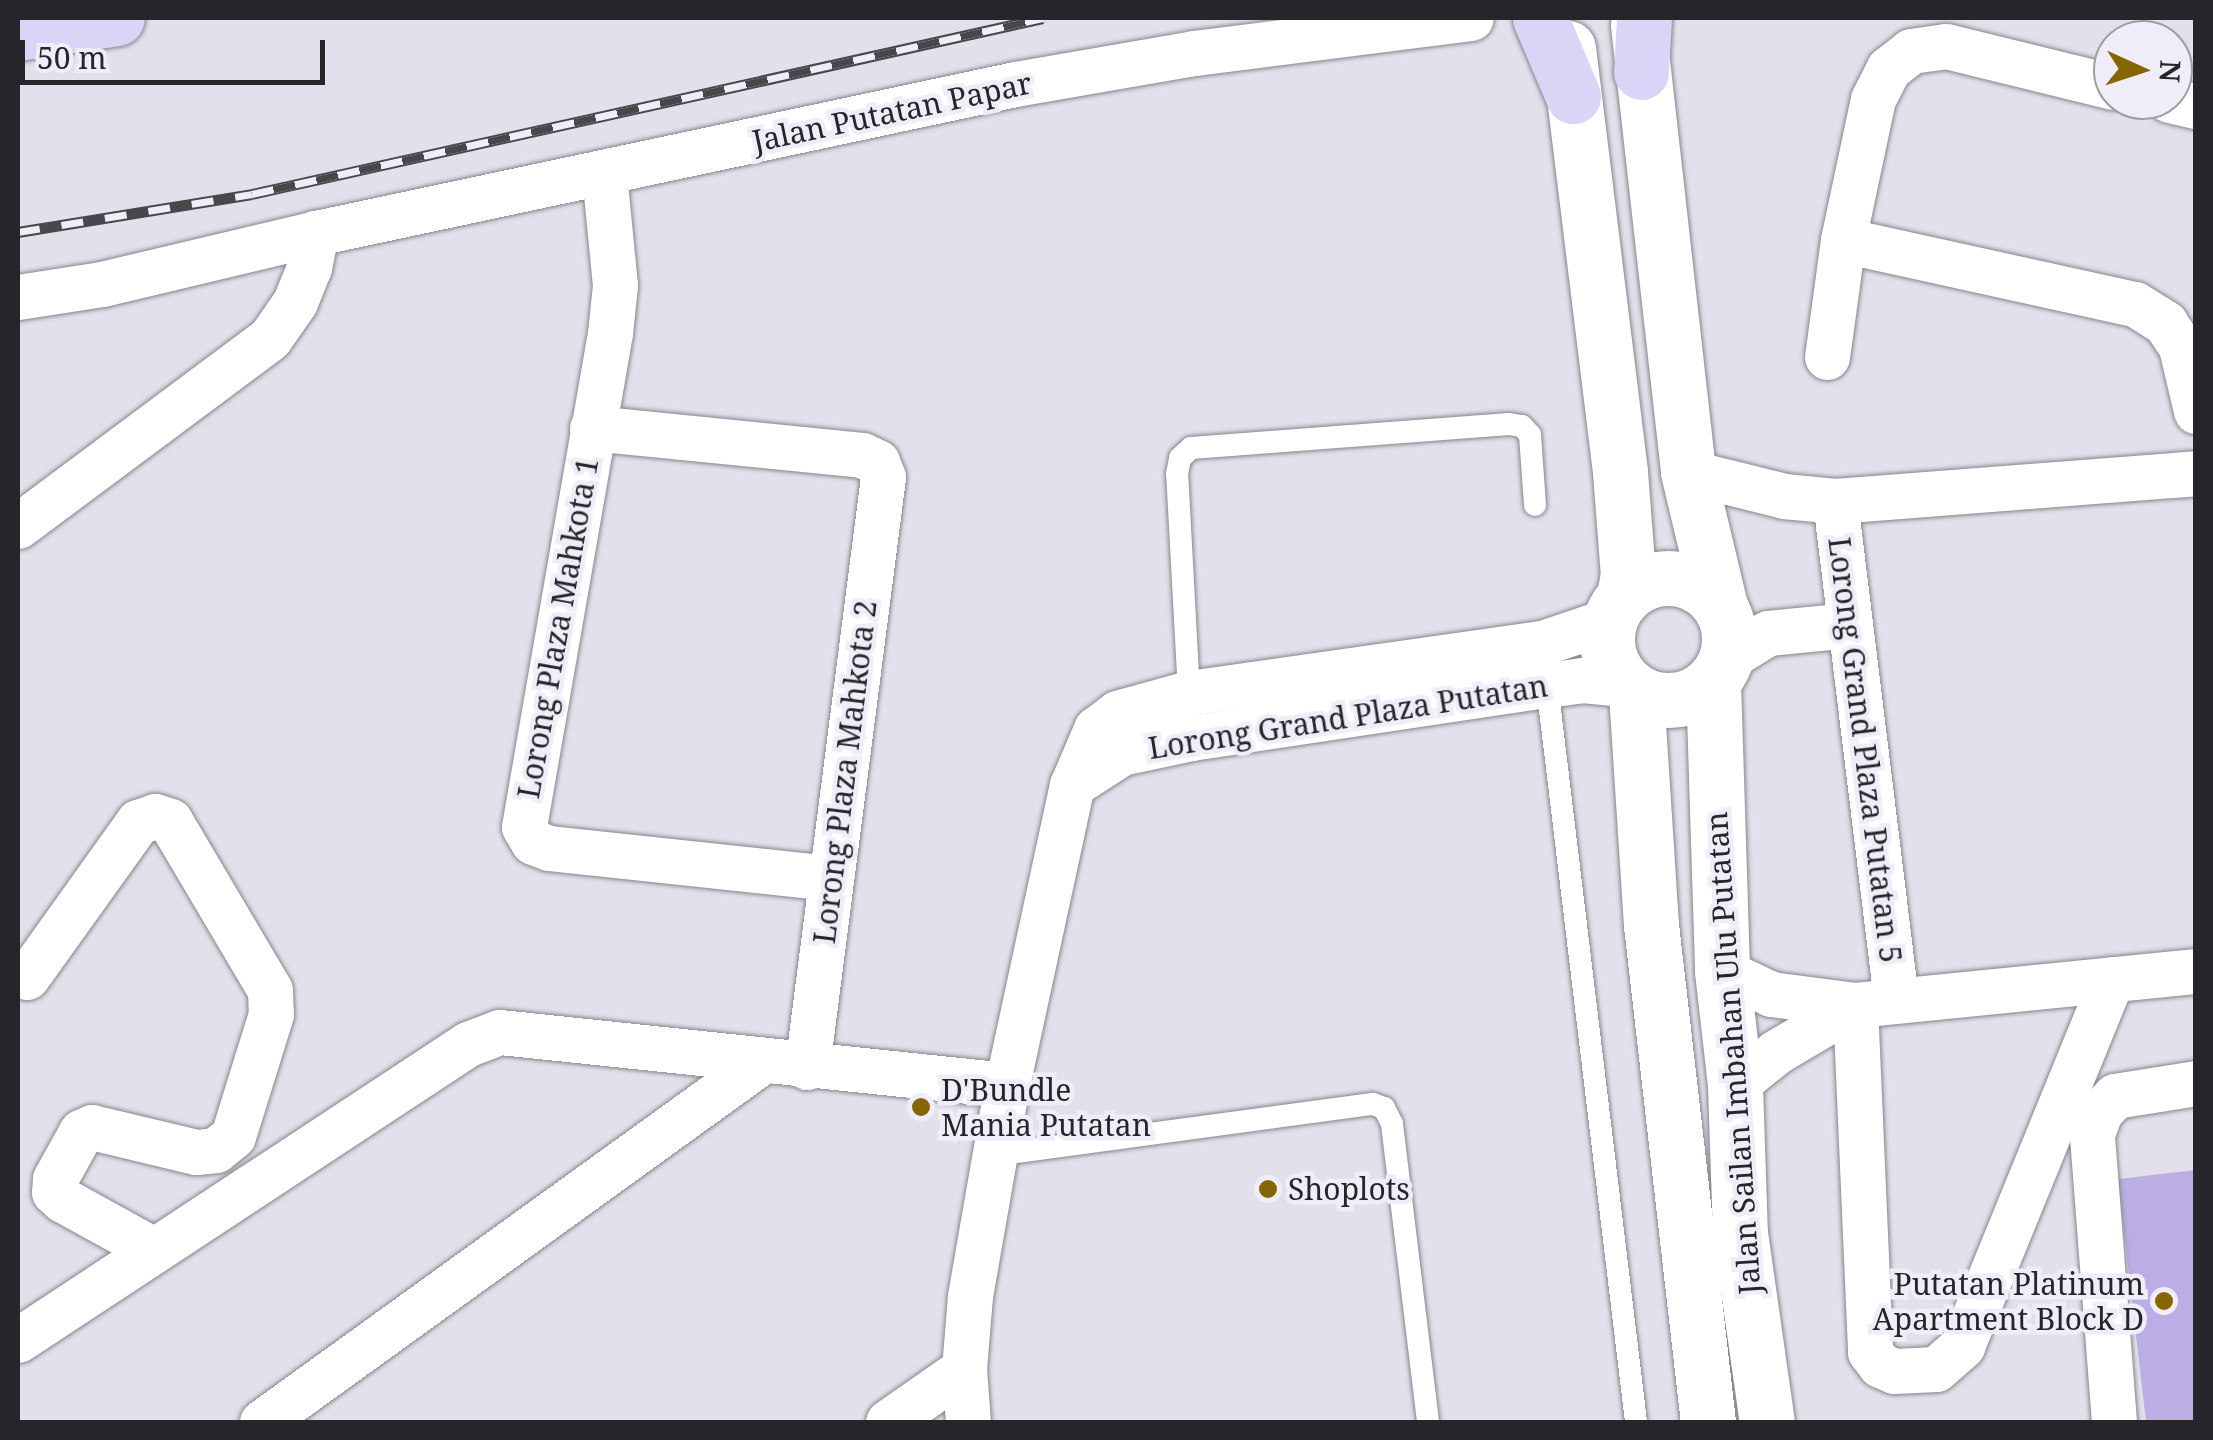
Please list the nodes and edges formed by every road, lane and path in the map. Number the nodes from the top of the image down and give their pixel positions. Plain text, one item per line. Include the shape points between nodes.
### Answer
1 (117, 18) edge
2 (1471, 18) edge
3 (1540, 18) edge
4 (1565, 18) edge
5 (1641, 18) edge
6 (18, 33) edge
7 (1641, 72) joint
8 (2093, 81) edge
9 (1573, 96) junction
10 (604, 174) junction
11 (316, 233) junction
12 (1843, 240) junction
13 (18, 297) edge
14 (1827, 357) dead end
15 (2196, 411) edge
16 (592, 428) junction
17 (1688, 472) junction
18 (2196, 473) edge
19 (1834, 501) junction
20 (1536, 505) dead end
21 (18, 526) edge
22 (1720, 606) junction
23 (1617, 608) junction
24 (1850, 625) junction
25 (1720, 671) junction
26 (1547, 684) junction
27 (1630, 688) junction
28 (1189, 693) junction
29 (1072, 785) junction
30 (830, 878) junction
31 (2196, 971) edge
32 (1722, 972) junction
33 (27, 976) dead end
34 (2112, 979) junction
35 (1876, 1002) junction
36 (761, 1062) junction
37 (807, 1067) junction
38 (2196, 1083) edge
39 (1735, 1085) junction
40 (1007, 1086) junction
41 (994, 1155) junction
42 (154, 1250) junction
43 (29, 1320) edge
44 (964, 1369) junction
45 (262, 1422) edge
46 (888, 1422) edge
47 (968, 1422) edge
48 (1428, 1422) edge
49 (1636, 1422) edge
50 (1708, 1422) edge
51 (1767, 1422) edge
52 (2114, 1422) edge

1 - 6 highway
2 - 10 street, Jalan Putatan Papar via 1033,81
3 - 9 highway
4 - 9 street
5 - 7 highway
7 - 17 street
8 - 12 street via 1946,46 1911,51 1888,69 1872,99
9 - 23 street via 1620,472 1628,575
10 - 11 street, Jalan Putatan Papar
10 - 16 street, Lorong Plaza Mahkota 1 via 615,285
11 - 13 street, Jalan Putatan Papar
11 - 21 street via 309,268 270,338
12 - 14 street
12 - 15 street via 2135,304 2164,324 2181,347
16 - 30 street, Lorong Plaza Mahkota 2 via 862,455 877,462 884,478
16 - 30 street, Lorong Plaza Mahkota 1 via 524,827 533,842 549,848
17 - 19 street
17 - 22 street
18 - 19 street
19 - 24 street, Lorong Grand Plaza Putatan 5
20 - 28 lane via 1530,435 1522,426 1191,448 1176,474
22 - 23 street via 1692,582 1674,578 1656,579
22 - 25 street via 1730,641
23 - 27 street via 1608,654
23 - 28 street, Lorong Grand Plaza Putatan via 1542,643
24 - 25 street via 1768,633
24 - 35 street, Lorong Grand Plaza Putatan 5
25 - 27 street via 1676,701
25 - 32 street, Jalan Sailan Imbahan Ulu Putatan
26 - 27 street, Lorong Grand Plaza Putatan via 1582,680
26 - 29 street, Lorong Grand Plaza Putatan via 1144,748 1110,759
26 - 49 lane
27 - 50 street, Jalan Sailan Imbahan Ulu Putatan
28 - 29 street, Lorong Grand Plaza Putatan via 1118,713 1096,729
29 - 40 street
30 - 37 street, Lorong Plaza Mahkota 2
31 - 34 street
32 - 35 street via 1771,994
32 - 39 street, Jalan Sailan Imbahan Ulu Putatan
33 - 42 street via 138,822 155,816 170,820 270,990 271,1014 232,1136 216,1150 196,1152 92,1127 81,1132 55,1179 54,1192 62,1200
34 - 35 street
34 - 35 street, Lorong Grand Plaza Putatan 5 via 1962,1346 1936,1369 1894,1371 1870,1352
35 - 39 street via 1776,1052
36 - 37 street
36 - 42 street via 500,1032 468,1044
36 - 45 street
37 - 40 street
38 - 52 street via 2114,1096 2092,1134
39 - 51 street, Jalan Sailan Imbahan Ulu Putatan via 1740,1233
40 - 41 street
41 - 44 street
41 - 48 lane via 1373,1104 1384,1108 1392,1124
42 - 43 street
44 - 46 street
44 - 47 street

